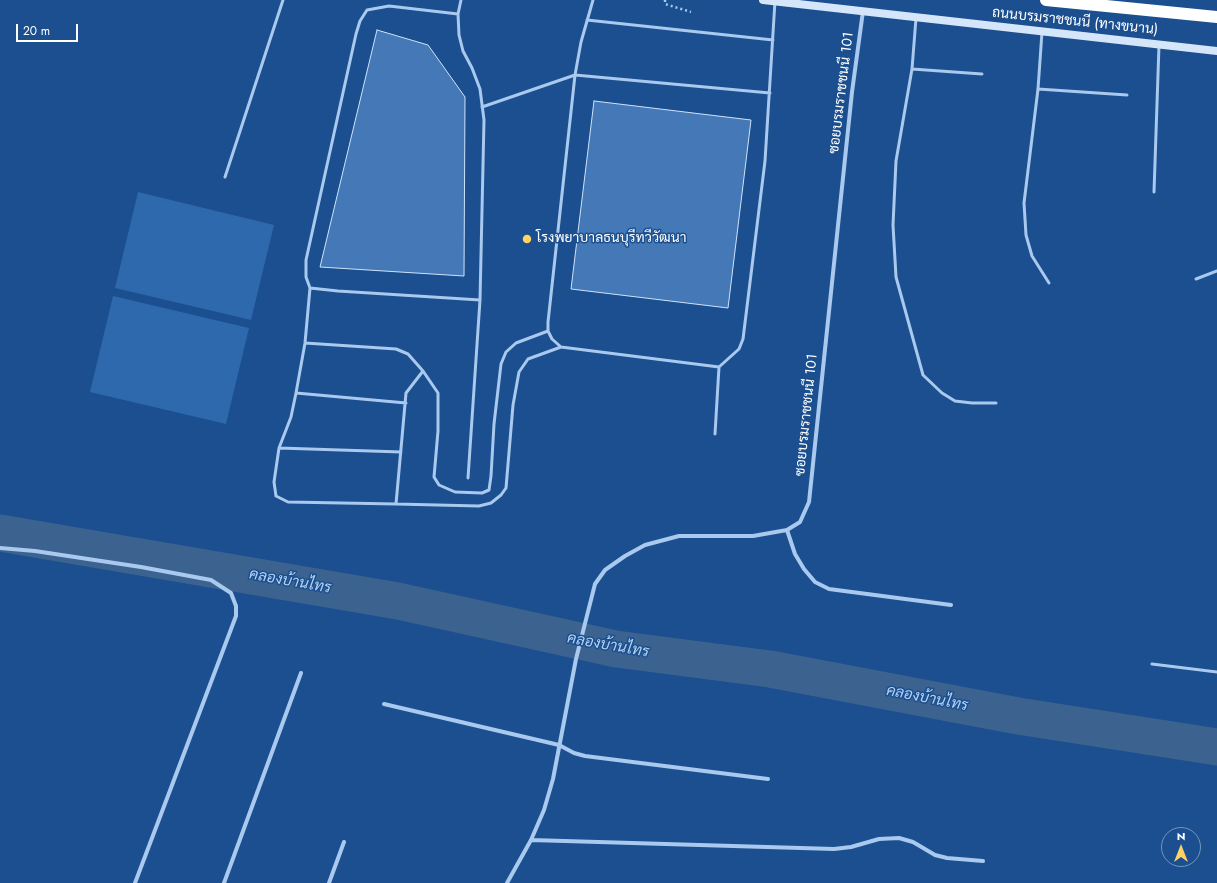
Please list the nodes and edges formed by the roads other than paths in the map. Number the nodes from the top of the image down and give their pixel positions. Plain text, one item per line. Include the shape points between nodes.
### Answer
1 (283, 0) edge
2 (461, 0) edge
3 (594, 0) edge
4 (763, 0) edge
5 (1046, 0) edge
6 (775, 1) junction
7 (863, 11) junction
8 (458, 14) junction
9 (1217, 17) edge
10 (916, 18) junction
11 (587, 20) junction
12 (1042, 32) junction
13 (774, 40) junction
14 (1159, 45) junction
15 (1217, 52) edge
16 (912, 69) junction
17 (982, 74) dead end
18 (575, 75) junction
19 (1038, 89) junction
20 (770, 94) junction
21 (1127, 94) dead end
22 (482, 107) junction
23 (225, 177) dead end
24 (1154, 192) dead end
25 (1217, 271) edge
26 (1196, 279) dead end
27 (1049, 283) dead end
28 (310, 288) junction
29 (480, 300) junction
30 (548, 331) junction
31 (305, 343) junction
32 (561, 347) junction
33 (719, 367) junction
34 (423, 371) junction
35 (296, 393) junction
36 (406, 403) junction
37 (996, 403) dead end
38 (715, 434) dead end
39 (278, 448) junction
40 (401, 452) junction
41 (468, 478) dead end
42 (396, 504) junction
43 (787, 530) junction
44 (0, 548) edge
45 (951, 605) dead end
46 (1152, 664) dead end
47 (1217, 672) edge
48 (301, 673) dead end
49 (384, 704) dead end
50 (559, 744) junction
51 (768, 779) dead end
52 (531, 840) junction
53 (344, 842) dead end
54 (983, 861) dead end
55 (135, 883) edge
56 (224, 883) edge
57 (329, 883) edge
58 (507, 883) edge

1 - 23 lane
2 - 8 lane
3 - 11 lane
4 - 6 main road, ถนนบรมราชชนนี (ทางขนาน)
5 - 9 highway
6 - 7 main road, ถนนบรมราชชนนี (ทางขนาน)
6 - 13 lane
7 - 10 main road, ถนนบรมราชชนนี (ทางขนาน)
7 - 43 street, ซอยบรมราชชนนี 101 via 852,92 809,502 800,522
8 - 22 lane via 462,51 480,89
8 - 28 lane via 389,6 368,10 360,21 306,260 306,277
10 - 12 main road, ถนนบรมราชชนนี (ทางขนาน)
10 - 16 lane
11 - 13 lane
11 - 18 lane
12 - 14 main road, ถนนบรมราชชนนี (ทางขนาน)
12 - 19 lane
13 - 20 lane
14 - 15 main road, ถนนบรมราชชนนี (ทางขนาน)
14 - 24 lane
16 - 17 lane
16 - 37 lane via 896,161 893,225 896,277 923,375 955,401
18 - 20 lane
18 - 22 lane
18 - 30 lane
19 - 21 lane
19 - 27 lane via 1024,203 1026,235 1032,256
20 - 33 lane via 765,162 743,339 739,349
22 - 29 lane via 484,120
25 - 26 lane
28 - 29 lane
28 - 31 lane
29 - 41 lane
30 - 32 lane
30 - 34 lane via 516,343 506,352 501,364 489,490 482,493 455,492 439,486 434,477 438,393
31 - 34 lane via 396,349 408,354
31 - 35 lane
32 - 33 lane
32 - 42 lane via 528,359 519,372 513,405 506,488 502,495 491,503 479,506
33 - 38 lane
34 - 36 lane via 406,393
35 - 36 lane
35 - 39 lane via 291,418
36 - 40 lane
39 - 40 lane
39 - 42 lane via 274,482 276,496 288,502
40 - 42 lane
43 - 45 street via 795,554 804,569 815,582 829,589
43 - 50 street, ซอยบรมราชชนนี 101 via 753,536 679,536 645,545 605,570 595,584 576,659
44 - 55 street via 58,554 211,580 231,593 236,606 236,616
46 - 47 lane
48 - 56 street
49 - 50 street
50 - 51 street via 574,753 603,759
50 - 52 street, ซอยบรมราชชนนี 101 via 544,810
52 - 54 street via 834,849 879,839 899,838 914,842 935,855
52 - 58 street, ซอยบรมราชชนนี 101
53 - 57 street

